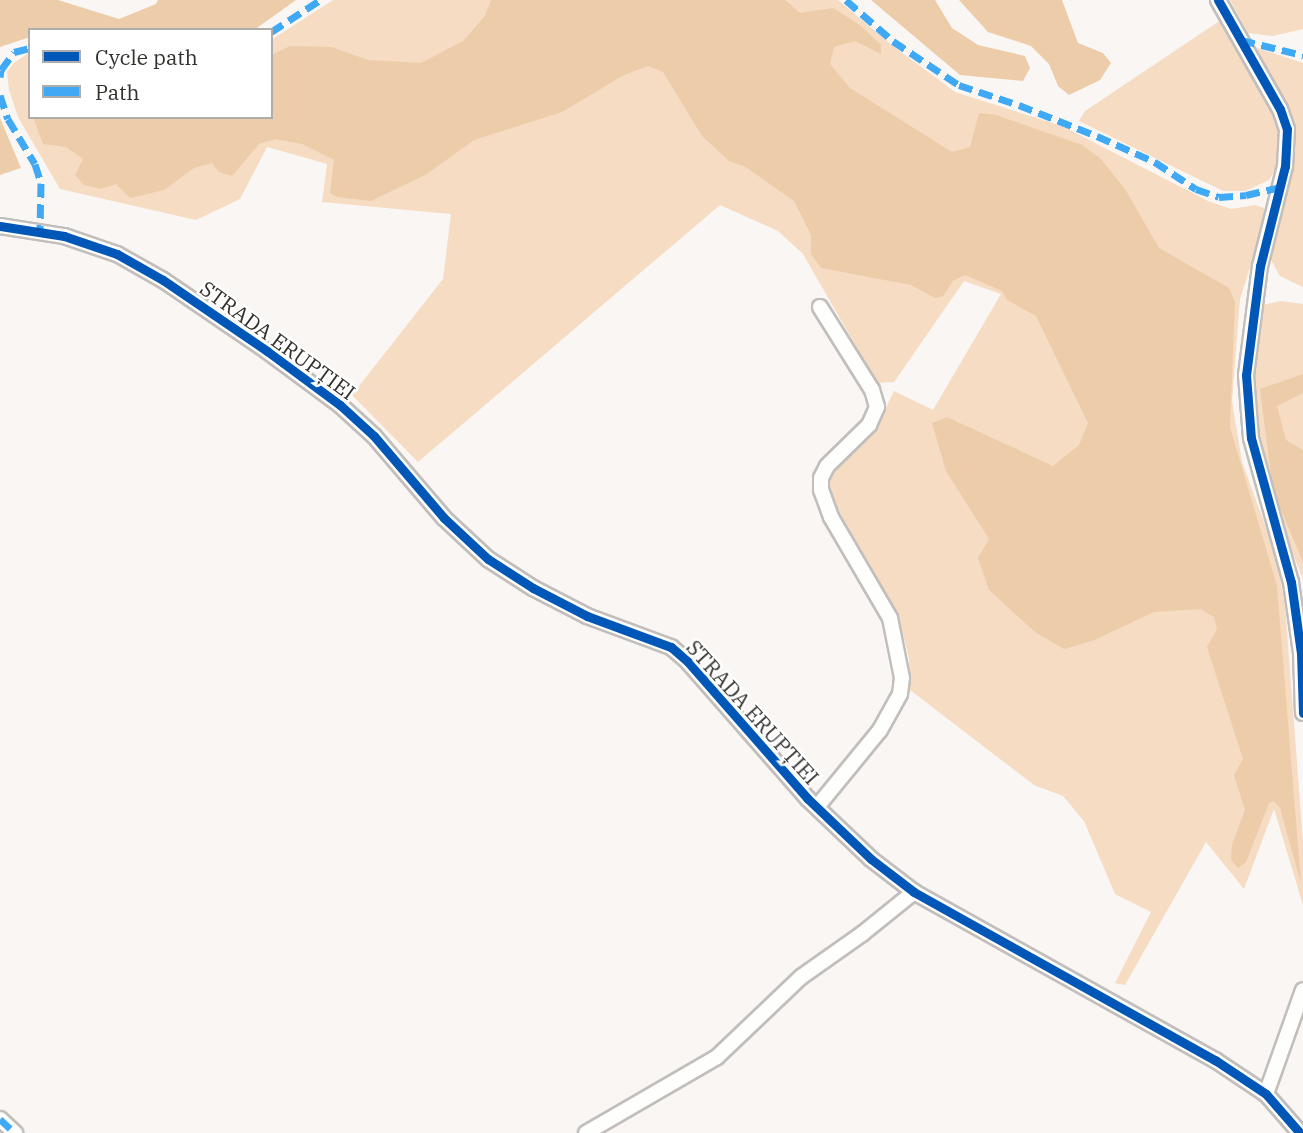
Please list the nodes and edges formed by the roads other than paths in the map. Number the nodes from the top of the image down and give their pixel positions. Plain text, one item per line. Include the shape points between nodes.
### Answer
1 (1218, 0) edge
2 (0, 226) edge
3 (820, 307) dead end
4 (1303, 713) edge
5 (817, 807) junction
6 (914, 892) junction
7 (1303, 990) edge
8 (1266, 1094) junction
9 (0, 1119) edge
10 (15, 1133) edge
11 (586, 1133) edge
12 (1300, 1133) edge

1 - 4 street via 1287,129 1285,166 1260,266 1246,375 1251,438 1290,582 1301,653
2 - 5 street, STRADA ERUPȚIEI via 64,236 117,254 267,351 374,436 444,517 488,559 587,616 671,647
3 - 5 street, STRADA ERUPȚIEI via 866,378 877,407 869,425 827,466 821,490 831,517 890,618 902,678 900,694 880,730
5 - 6 street, STRADA ERUPȚIEI via 871,859
6 - 8 street, STRADA ERUPȚIEI via 1215,1060
6 - 11 street via 801,977 717,1057
7 - 8 street
8 - 12 street, STRADA ERUPȚIEI
9 - 10 street

